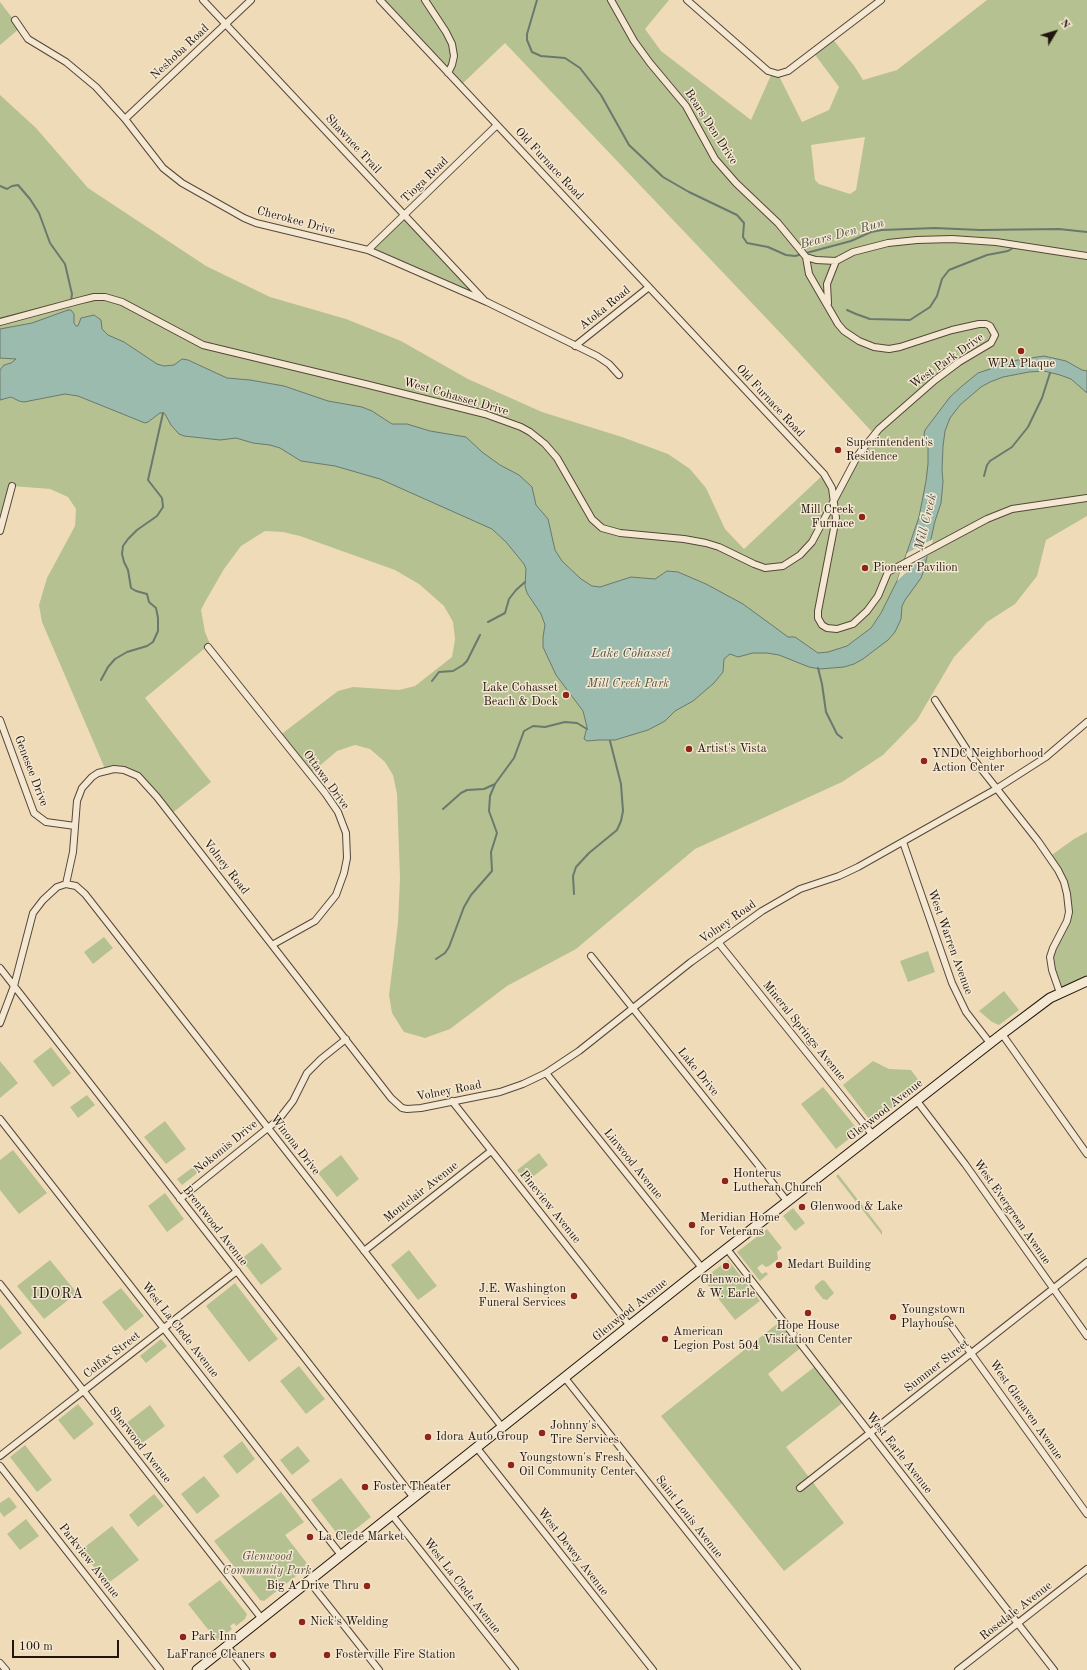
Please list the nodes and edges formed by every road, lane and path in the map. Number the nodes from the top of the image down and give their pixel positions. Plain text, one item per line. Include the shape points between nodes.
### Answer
1 (203, 0) edge
2 (251, 0) edge
3 (380, 0) edge
4 (425, 0) edge
5 (611, 0) edge
6 (687, 0) edge
7 (881, 0) edge
8 (15, 20) dead end
9 (226, 24) junction
10 (448, 73) junction
11 (125, 119) junction
12 (497, 125) junction
13 (404, 215) junction
14 (368, 250) junction
15 (805, 256) junction
16 (1087, 256) edge
17 (836, 261) junction
18 (649, 287) junction
19 (487, 302) junction
20 (828, 305) junction
21 (0, 322) edge
22 (576, 346) junction
23 (619, 375) dead end
24 (12, 486) dead end
25 (1087, 498) edge
26 (834, 500) junction
27 (0, 531) edge
28 (208, 646) dead end
29 (935, 700) dead end
30 (0, 720) edge
31 (1087, 722) edge
32 (996, 789) junction
33 (75, 826) junction
34 (903, 842) junction
35 (66, 884) junction
36 (718, 942) junction
37 (272, 945) junction
38 (591, 956) dead end
39 (0, 968) edge
40 (1087, 981) edge
41 (14, 986) junction
42 (1060, 993) junction
43 (633, 1008) junction
44 (0, 1023) edge
45 (1002, 1034) junction
46 (346, 1039) junction
47 (990, 1043) junction
48 (546, 1073) junction
49 (452, 1101) junction
50 (917, 1101) junction
51 (0, 1119) edge
52 (268, 1128) junction
53 (872, 1134) junction
54 (491, 1151) junction
55 (1087, 1154) edge
56 (180, 1198) junction
57 (787, 1201) junction
58 (727, 1249) junction
59 (364, 1250) junction
60 (1087, 1262) edge
61 (702, 1268) junction
62 (237, 1271) junction
63 (0, 1284) edge
64 (1053, 1289) junction
65 (947, 1320) dead end
66 (630, 1326) junction
67 (164, 1328) junction
68 (1087, 1336) edge
69 (972, 1353) junction
70 (565, 1378) junction
71 (84, 1391) junction
72 (502, 1427) junction
73 (870, 1433) junction
74 (477, 1448) junction
75 (0, 1456) edge
76 (0, 1466) edge
77 (800, 1488) dead end
78 (414, 1498) junction
79 (1087, 1514) edge
80 (392, 1515) junction
81 (341, 1555) junction
82 (1087, 1569) edge
83 (309, 1581) junction
84 (262, 1619) junction
85 (1018, 1623) junction
86 (228, 1646) junction
87 (0, 1663) edge
88 (6, 1670) edge
89 (160, 1670) edge
90 (197, 1670) edge
91 (246, 1670) edge
92 (379, 1670) edge
93 (515, 1670) edge
94 (653, 1670) edge
95 (797, 1670) edge
96 (958, 1670) edge
97 (1054, 1670) edge

1 - 9 street, Shawnee Trail
2 - 9 street, Neshoba Road
3 - 10 street, Old Furnace Road
4 - 10 street via 452,44 454,56
5 - 15 street, Bears Den Drive via 634,41 686,106 715,159
6 - 7 street via 772,73 788,71
8 - 11 street, Cherokee Drive via 28,39 80,73
9 - 11 street, Neshoba Road
9 - 13 street, Shawnee Trail
10 - 12 street, Old Furnace Road
11 - 14 street, Cherokee Drive via 167,172 244,218
12 - 13 street, Tioga Road
12 - 18 street, Old Furnace Road
13 - 14 street, Tioga Road
13 - 19 street, Shawnee Trail
14 - 19 street, Cherokee Drive
15 - 17 street via 816,260
15 - 20 street, West Park Drive via 809,274
16 - 17 street via 996,242 945,239 881,245 853,252
17 - 20 street, West Park Drive via 827,284
18 - 22 street, Atoka Road
18 - 26 street, Old Furnace Road via 824,474 832,488
19 - 22 street, Cherokee Drive
20 - 26 street, West Park Drive via 838,324 851,336 879,348 900,347 979,324 990,326 995,335 991,343 935,380 879,429 858,455
21 - 26 street, West Cohasset Drive via 78,301 99,297 114,299 203,345 485,414 521,427 539,438 551,450 592,519 602,528 608,531 706,543 766,568 783,566 807,549
22 - 23 street, Cherokee Drive via 604,360
24 - 27 street
25 - 26 street, Old Furnace Road via 1012,509 986,519 888,572 878,596 864,615 853,624 837,629 827,628 818,618 835,528
28 - 37 street, Ottawa Drive via 329,798 340,815 346,833 347,858 336,895 315,921
29 - 32 street via 961,742
30 - 33 street, Genesee Drive via 34,813 46,822
31 - 32 street, Volney Road via 1046,757
32 - 34 street, Volney Road
32 - 42 street via 1050,857 1066,888 1069,904 1067,921 1050,957
33 - 35 street, Volney Road via 73,852
33 - 37 street, Volney Road via 79,793 92,777 114,769 138,776
34 - 36 street, Volney Road via 840,876 800,889
34 - 47 street, West Warren Avenue via 952,983 966,1012
35 - 41 street via 53,890 33,913
35 - 52 street, Winona Drive via 76,886 85,894
36 - 43 street, Volney Road
36 - 53 street, Mineral Springs Avenue
37 - 46 street, Volney Road
38 - 43 street, Lake Drive
39 - 41 street, Brentwood Avenue
40 - 42 main road, Glenwood Avenue
41 - 44 street
41 - 56 street, Brentwood Avenue
42 - 45 main road, Glenwood Avenue via 1040,1004
43 - 48 street, Volney Road via 579,1051
43 - 57 street, Lake Drive
45 - 47 main road, Glenwood Avenue
45 - 55 street
46 - 49 street, Volney Road via 391,1098 402,1108 412,1109
46 - 52 street, Nokomis Drive via 312,1068 284,1113
47 - 50 main road, Glenwood Avenue
48 - 49 street, Volney Road via 500,1092
48 - 61 street, Linwood Avenue
49 - 54 street, Pineview Avenue
50 - 53 main road, Glenwood Avenue
50 - 64 street, West Evergreen Avenue
51 - 67 street, West La Clede Avenue
52 - 56 street, Nokomis Drive
52 - 59 street, Winona Drive
53 - 57 main road, Glenwood Avenue
54 - 59 street, Montclair Avenue
54 - 66 street, Pineview Avenue
56 - 62 street, Brentwood Avenue
57 - 58 main road, Glenwood Avenue
58 - 61 main road, Glenwood Avenue
58 - 73 street, West Earle Avenue
59 - 72 street, Winona Drive
60 - 64 street, Summer Street
61 - 66 main road, Glenwood Avenue
62 - 67 street, Colfax Street
62 - 78 street, Brentwood Avenue
63 - 71 street, Sherwood Avenue
64 - 68 street, West Evergreen Avenue
64 - 69 street, Summer Street
65 - 69 street, West Glenaven Avenue
66 - 70 main road, Glenwood Avenue
67 - 71 street, Colfax Street
67 - 81 street, West La Clede Avenue
69 - 73 street, Summer Street
69 - 79 street, West Glenaven Avenue
70 - 72 main road, Glenwood Avenue
70 - 95 street, Saint Louis Avenue
71 - 75 street, Colfax Street
71 - 84 street, Sherwood Avenue
72 - 74 main road, Glenwood Avenue
73 - 77 street, Summer Street
73 - 85 street, West Earle Avenue
74 - 78 main road, Glenwood Avenue
74 - 94 street, West Dewey Avenue
76 - 89 street, Parkview Avenue
78 - 80 main road, Glenwood Avenue
80 - 81 main road, Glenwood Avenue
80 - 93 street, West La Clede Avenue
81 - 83 main road, Glenwood Avenue
82 - 85 street, Rosedale Avenue
83 - 84 main road, Glenwood Avenue
83 - 92 street
84 - 86 main road, Glenwood Avenue
85 - 96 street, Rosedale Avenue
85 - 97 street, West Earle Avenue
86 - 90 main road, Glenwood Avenue
86 - 91 street
87 - 88 street

